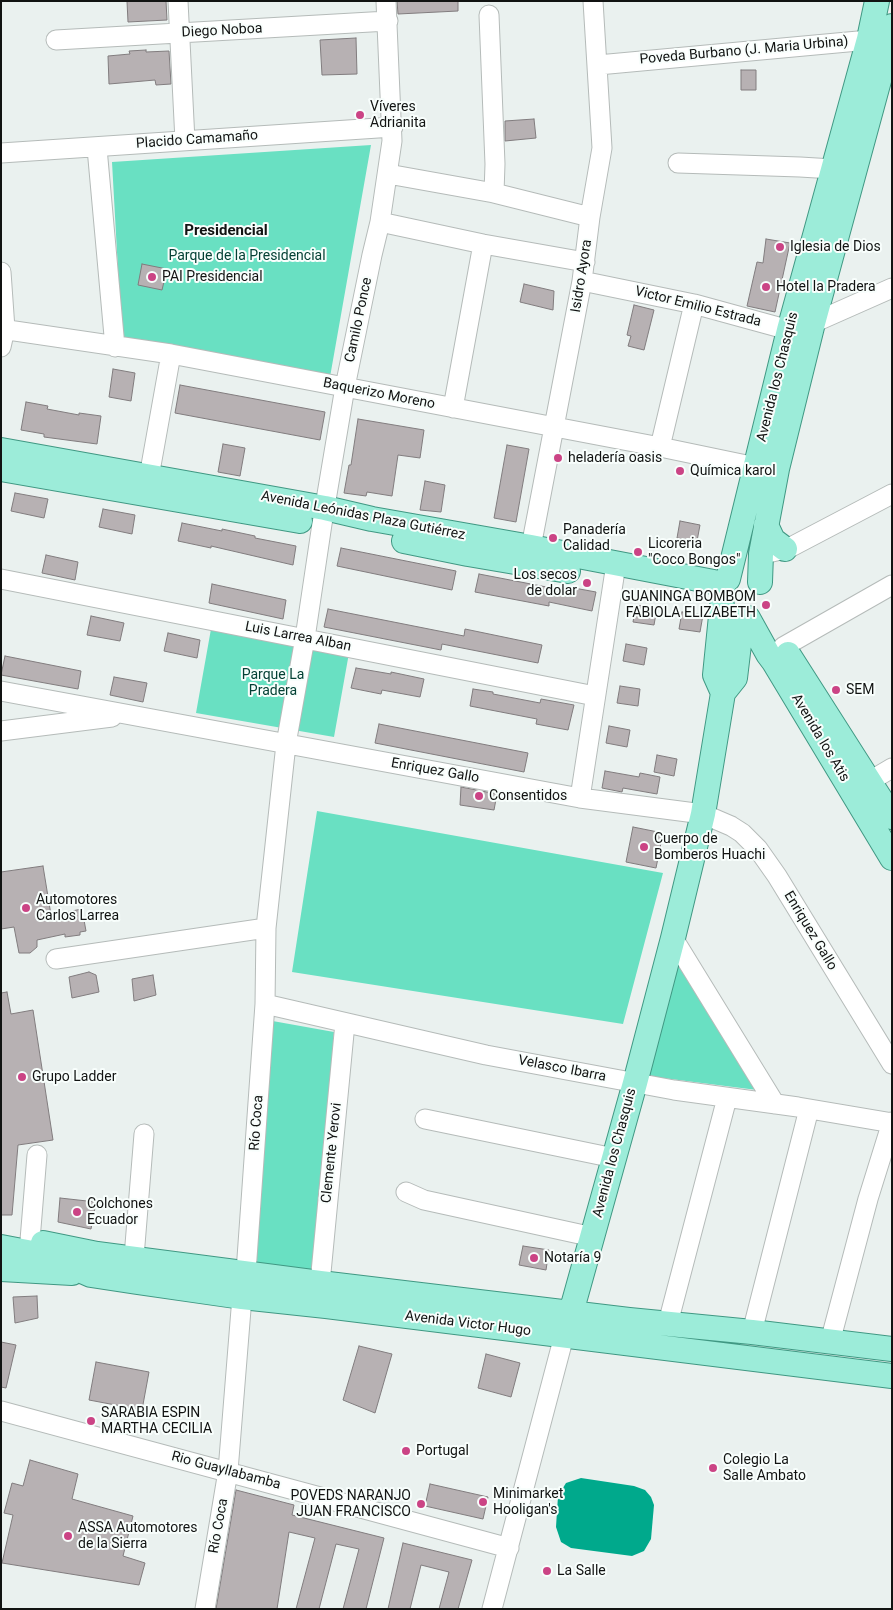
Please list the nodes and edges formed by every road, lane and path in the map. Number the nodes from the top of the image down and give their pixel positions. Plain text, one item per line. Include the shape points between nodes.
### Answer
1 (178, 1) edge
2 (386, 1) edge
3 (593, 1) edge
4 (877, 1) edge
5 (489, 15) dead end
6 (388, 21) junction
7 (179, 33) junction
8 (884, 34) edge
9 (56, 40) dead end
10 (598, 65) junction
11 (393, 127) junction
12 (185, 141) junction
13 (97, 148) junction
14 (1, 153) edge
15 (678, 163) dead end
16 (834, 169) junction
17 (388, 174) junction
18 (494, 193) junction
19 (590, 217) junction
20 (380, 222) junction
21 (483, 244) junction
22 (1, 272) edge
23 (584, 272) junction
24 (892, 288) edge
25 (694, 304) junction
26 (813, 323) junction
27 (789, 330) junction
28 (2, 335) edge
29 (115, 347) junction
30 (171, 354) junction
31 (345, 387) junction
32 (453, 408) junction
33 (554, 427) junction
34 (660, 447) junction
35 (1, 450) edge
36 (756, 467) junction
37 (1, 469) edge
38 (148, 486) junction
39 (892, 494) edge
40 (323, 516) junction
41 (766, 525) junction
42 (531, 547) junction
43 (785, 549) junction
44 (761, 554) junction
45 (615, 571) junction
46 (1, 579) edge
47 (892, 585) edge
48 (723, 592) junction
49 (756, 607) junction
50 (305, 638) junction
51 (775, 650) junction
52 (738, 658) junction
53 (1, 691) edge
54 (723, 693) junction
55 (595, 696) junction
56 (131, 715) junction
57 (1, 731) edge
58 (286, 744) junction
59 (892, 768) edge
60 (870, 781) junction
61 (580, 798) junction
62 (703, 814) junction
63 (892, 817) edge
64 (892, 858) edge
65 (266, 928) junction
66 (673, 938) junction
67 (56, 959) dead end
68 (265, 1004) junction
69 (345, 1022) junction
70 (892, 1064) edge
71 (635, 1083) junction
72 (727, 1098) junction
73 (775, 1104) junction
74 (809, 1109) junction
75 (425, 1119) dead end
76 (891, 1122) edge
77 (144, 1134) dead end
78 (37, 1155) dead end
79 (614, 1158) junction
80 (406, 1192) dead end
81 (592, 1237) junction
82 (12, 1243) edge
83 (134, 1258) junction
84 (92, 1264) junction
85 (1, 1269) edge
86 (246, 1272) junction
87 (320, 1282) junction
88 (242, 1297) junction
89 (571, 1313) junction
90 (668, 1324) junction
91 (752, 1332) junction
92 (564, 1336) junction
93 (830, 1342) junction
94 (892, 1349) edge
95 (892, 1376) edge
96 (1, 1411) edge
97 (228, 1471) junction
98 (509, 1548) junction
99 (205, 1609) edge
100 (492, 1609) edge

1 - 7 street
2 - 6 street, Camilo Ponce
3 - 10 street, Isidro Ayora
4 - 8 main road, Avenida los Chasquis
5 - 18 street
6 - 7 street, Diego Noboa
6 - 11 street, Camilo Ponce
7 - 9 street, Diego Noboa
7 - 12 street
8 - 10 street, Poveda Burbano (J. Maria Urbina)
8 - 16 main road, Avenida los Chasquis
8 - 26 main road, Avenida los Chasquis
10 - 19 street, Isidro Ayora via 602,148
11 - 12 street, Placido Camamaño
11 - 17 street, Camilo Ponce
12 - 13 street, Placido Camamaño
13 - 14 street, Placido Camamaño
13 - 29 street
15 - 16 street
16 - 27 main road, Avenida los Chasquis
17 - 18 street
17 - 20 street, Camilo Ponce
18 - 19 street
19 - 23 street, Isidro Ayora
20 - 21 street, Victor Emilio Estrada
20 - 31 street, Camilo Ponce
21 - 23 street, Victor Emilio Estrada
21 - 32 street
22 - 28 street
23 - 25 street, Victor Emilio Estrada
23 - 33 street, Isidro Ayora
24 - 26 street
25 - 27 street, Victor Emilio Estrada
25 - 34 street
26 - 27 street
26 - 41 main road, Avenida los Chasquis
27 - 36 main road, Avenida los Chasquis
28 - 29 street, Baquerizo Moreno
29 - 30 street, Baquerizo Moreno
30 - 31 street, Baquerizo Moreno
30 - 38 street
31 - 32 street, Baquerizo Moreno
31 - 40 street, Camilo Ponce
32 - 33 street, Baquerizo Moreno
33 - 34 street, Baquerizo Moreno
33 - 42 street, Isidro Ayora
34 - 36 street, Baquerizo Moreno
35 - 38 main road, Avenida Leónidas Plaza Gutiérrez
36 - 48 main road, Avenida los Chasquis
37 - 38 main road, Avenida Leónidas Plaza Gutiérrez
38 - 40 main road, Avenida Leónidas Plaza Gutiérrez
39 - 43 street
40 - 42 main road, Avenida Leónidas Plaza Gutiérrez via 372,519
40 - 45 main road, Avenida Leónidas Plaza Gutiérrez via 468,554
40 - 50 street, Camilo Ponce
41 - 43 main road via 773,540
41 - 44 main road, Avenida los Chasquis
42 - 45 main road, Avenida Leónidas Plaza Gutiérrez
43 - 44 street
44 - 49 main road, Avenida los Chasquis
45 - 48 main road, Avenida Leónidas Plaza Gutiérrez
45 - 55 street
46 - 50 street, Luis Larrea Alban
47 - 51 street
48 - 49 main road, Avenida los Atis via 729,615
48 - 49 main road via 736,575 753,576
48 - 54 main road, Avenida los Chasquis via 715,676
49 - 51 main road, Avenida los Atis
49 - 52 main road, Avenida los Chasquis
50 - 55 street, Luis Larrea Alban
50 - 58 street, Río Coca
51 - 52 main road via 750,652
51 - 60 main road, Avenida los Atis
51 - 64 main road, Avenida los Atis via 780,671
52 - 54 main road, Avenida los Chasquis via 735,678
53 - 56 street, Enriquez Gallo
54 - 62 main road, Avenida los Chasquis
55 - 61 street
56 - 57 street
56 - 58 street, Enriquez Gallo
58 - 61 street, Enriquez Gallo
58 - 65 street, Río Coca
59 - 60 street
60 - 63 main road, Avenida los Atis
61 - 62 street, Enriquez Gallo
62 - 66 main road, Avenida los Chasquis
62 - 70 street, Enriquez Gallo via 742,833 758,849
65 - 67 street
65 - 68 street, Río Coca
66 - 71 main road, Avenida los Chasquis
66 - 73 street
68 - 69 street, Velasco Ibarra
68 - 86 street, Río Coca
69 - 71 street, Velasco Ibarra via 486,1055
69 - 87 street, Clemente Yerovi
71 - 72 street, Velasco Ibarra
71 - 79 main road, Avenida los Chasquis
72 - 73 street, Velasco Ibarra
72 - 90 street
73 - 74 street, Velasco Ibarra
74 - 76 street, Velasco Ibarra
74 - 91 street
75 - 79 street
76 - 93 street
77 - 83 street
78 - 82 street
79 - 81 main road, Avenida los Chasquis
80 - 81 street via 424,1200
81 - 89 main road, Avenida los Chasquis
82 - 84 main road, Avenida Victor Hugo
82 - 84 main road, Avenida Victor Hugo via 48,1256
83 - 84 main road, Avenida Victor Hugo
83 - 86 main road, Avenida Victor Hugo
84 - 85 main road
84 - 88 main road, Avenida Victor Hugo
86 - 87 main road, Avenida Victor Hugo
86 - 88 street, Río Coca
87 - 89 main road, Avenida Victor Hugo
88 - 92 main road, Avenida Victor Hugo
88 - 97 street, Río Coca
89 - 90 main road, Avenida Victor Hugo
89 - 92 main road, Avenida los Chasquis
90 - 91 main road, Avenida Victor Hugo
91 - 93 main road, Avenida Victor Hugo
92 - 95 main road, Avenida Victor Hugo
92 - 98 street, Avenida los Chasquis
93 - 94 main road, Avenida Victor Hugo
96 - 97 street, Rio Guayllabamba
97 - 98 street, Rio Guayllabamba
97 - 99 street, Río Coca
98 - 100 street, Avenida los Chasquis

